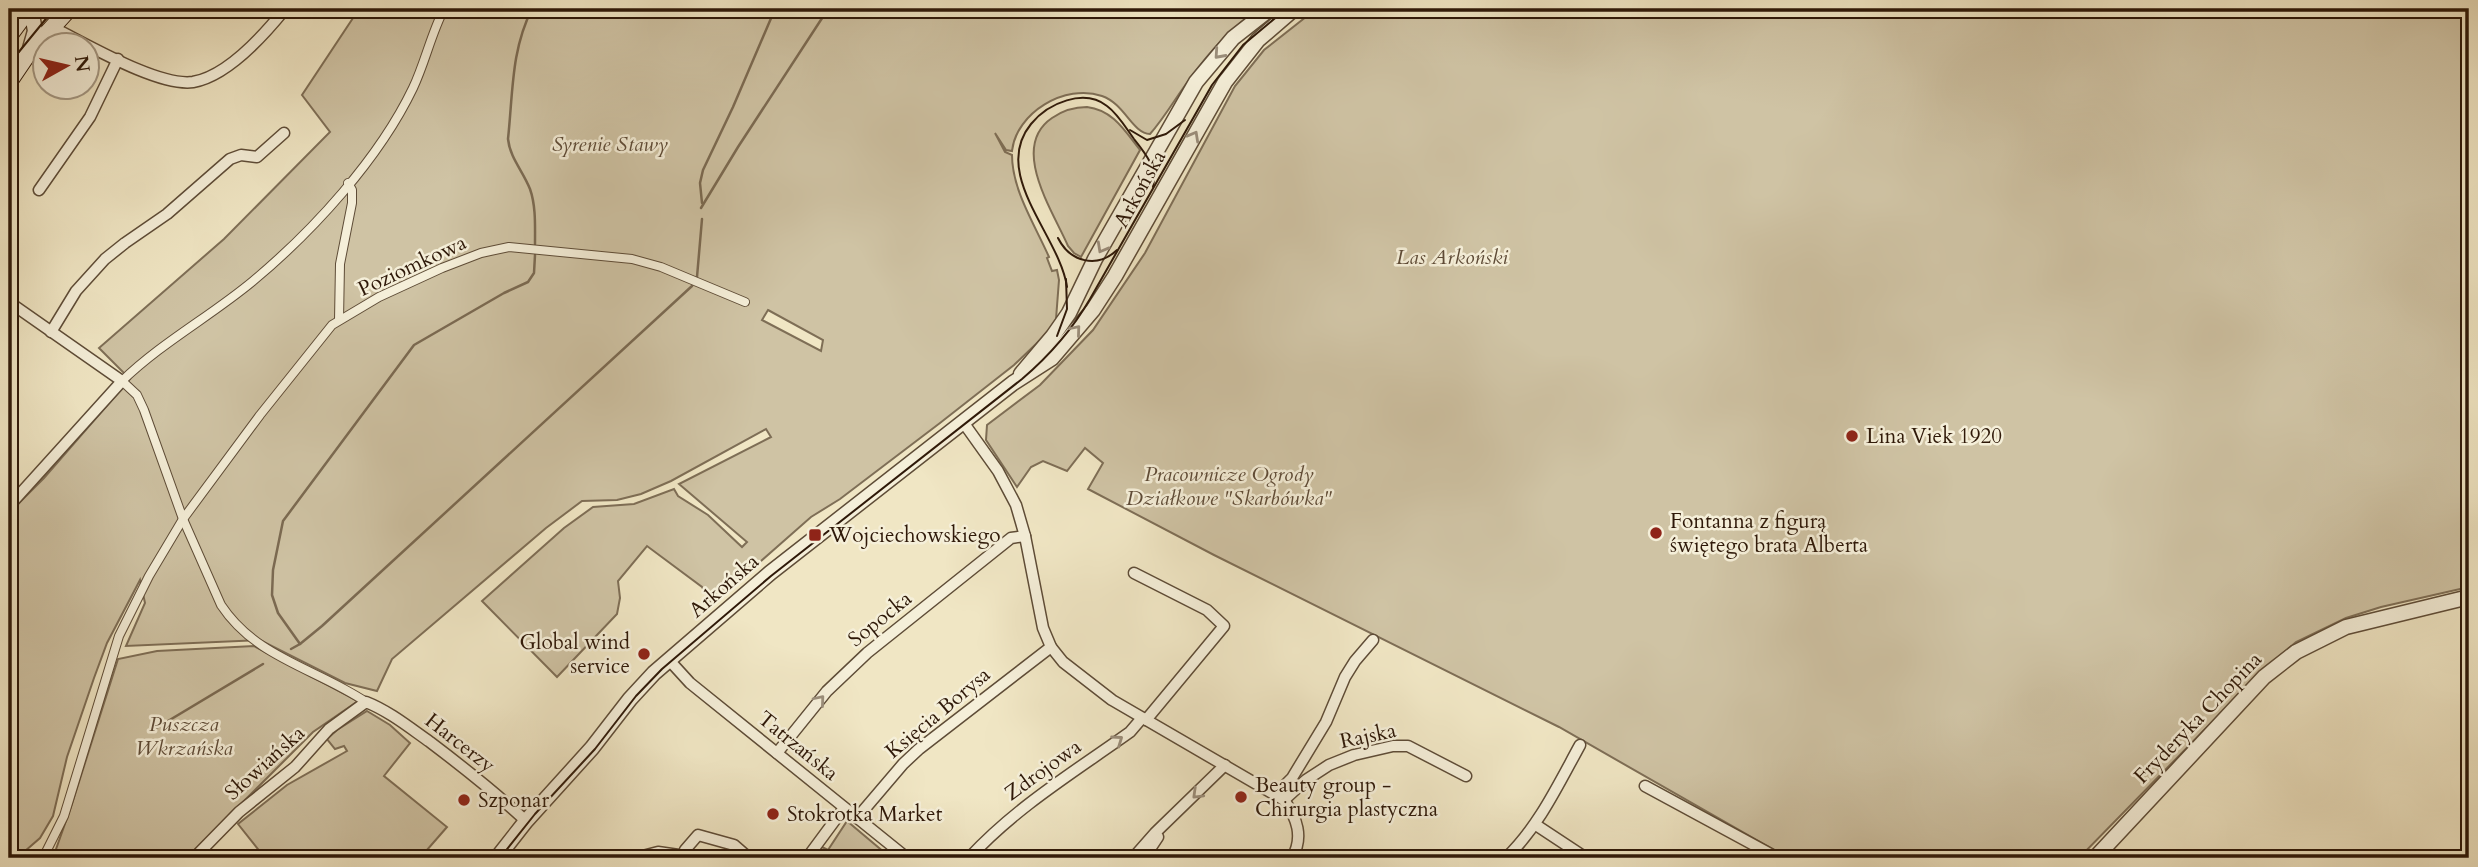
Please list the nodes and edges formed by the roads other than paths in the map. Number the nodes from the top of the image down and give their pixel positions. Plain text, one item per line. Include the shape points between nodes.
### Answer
1 (69, 9) edge
2 (285, 9) edge
3 (444, 9) edge
4 (1270, 9) edge
5 (1294, 9) edge
6 (27, 11) edge
7 (52, 27) junction
8 (9, 29) edge
9 (9, 36) edge
10 (28, 54) junction
11 (118, 59) junction
12 (9, 82) edge
13 (284, 133) dead end
14 (348, 183) junction
15 (39, 190) dead end
16 (9, 302) edge
17 (745, 302) dead end
18 (339, 320) junction
19 (51, 332) junction
20 (122, 381) junction
21 (1013, 383) junction
22 (963, 422) junction
23 (9, 506) edge
24 (183, 519) junction
25 (1025, 536) junction
26 (1134, 573) dead end
27 (2469, 597) edge
28 (1373, 640) dead end
29 (1051, 647) junction
30 (669, 660) junction
31 (366, 702) junction
32 (1144, 719) junction
33 (1580, 745) dead end
34 (777, 753) junction
35 (1225, 765) junction
36 (1466, 776) dead end
37 (1646, 786) dead end
38 (1280, 797) junction
39 (844, 808) junction
40 (857, 818) junction
41 (526, 821) junction
42 (1167, 823) junction
43 (1536, 825) junction
44 (684, 855) junction
45 (43, 858) edge
46 (194, 858) edge
47 (497, 858) edge
48 (635, 858) edge
49 (698, 858) edge
50 (749, 858) edge
51 (807, 858) edge
52 (907, 858) edge
53 (969, 858) edge
54 (1133, 858) edge
55 (1144, 858) edge
56 (1292, 858) edge
57 (1506, 858) edge
58 (1586, 858) edge
59 (1778, 858) edge
60 (2095, 858) edge

1 - 7 main road
2 - 11 street via 244,52 197,81 170,80
3 - 14 street via 408,97
4 -> 21 street, Arkońska via 1233,38 1199,78 1067,316
21 -> 5 street, Arkońska via 1050,359 1086,318 1112,281 1225,82 1254,44
6 - 7 street
6 - 8 street
6 - 9 main road
6 - 10 street via 34,35
7 - 10 main road
7 - 11 street
10 - 12 main road
11 - 15 street via 90,117
13 - 19 street via 257,157 230,159 167,214 114,251 76,291
14 - 18 street via 352,203 340,264
14 - 20 street via 278,260
16 - 19 street
17 - 18 street, Poziomkowa via 661,267 632,260 509,247 442,268
18 - 24 street, Poziomkowa via 285,383
19 - 20 street
20 - 23 street
20 - 24 street via 144,410
21 - 22 street, Arkońska
22 - 25 street via 1005,484
22 - 30 street, Arkońska via 767,576
24 - 31 street via 221,605 239,629 257,644
24 - 45 street, Poziomkowa via 119,636 64,816
25 - 29 street via 1040,618
34 -> 25 street, Sopocka via 827,691 867,653 1011,538
26 - 32 street, Zdrojowa via 1206,610 1224,626
27 - 60 street, Fryderyka Chopina via 2346,627 2280,663
28 - 38 street, Rajska via 1345,677 1326,722
29 - 32 street via 1078,676
29 - 40 street, Księcia Borysa via 919,749
30 - 34 street, Tatrzańska via 690,683
30 - 41 street, Arkońska
31 - 41 street, Harcerzy via 442,752
31 - 46 street, Słowiańska via 329,729 295,767
32 - 35 street
53 -> 32 street, Zdrojowa via 1029,802
33 - 43 street
34 - 39 street, Tatrzańska
35 - 38 street
35 -> 42 street
36 - 38 street, Rajska via 1408,746 1393,746 1329,765
37 - 59 street
38 - 56 street via 1294,815 1298,833
39 - 40 street, Tatrzańska
39 - 51 street
40 - 52 street, Tatrzańska
41 - 47 street, Arkońska
42 - 54 street
42 - 55 street
43 - 57 street
43 - 58 street
44 - 48 street via 657,852
44 - 49 street
44 - 50 street via 698,835 734,845

